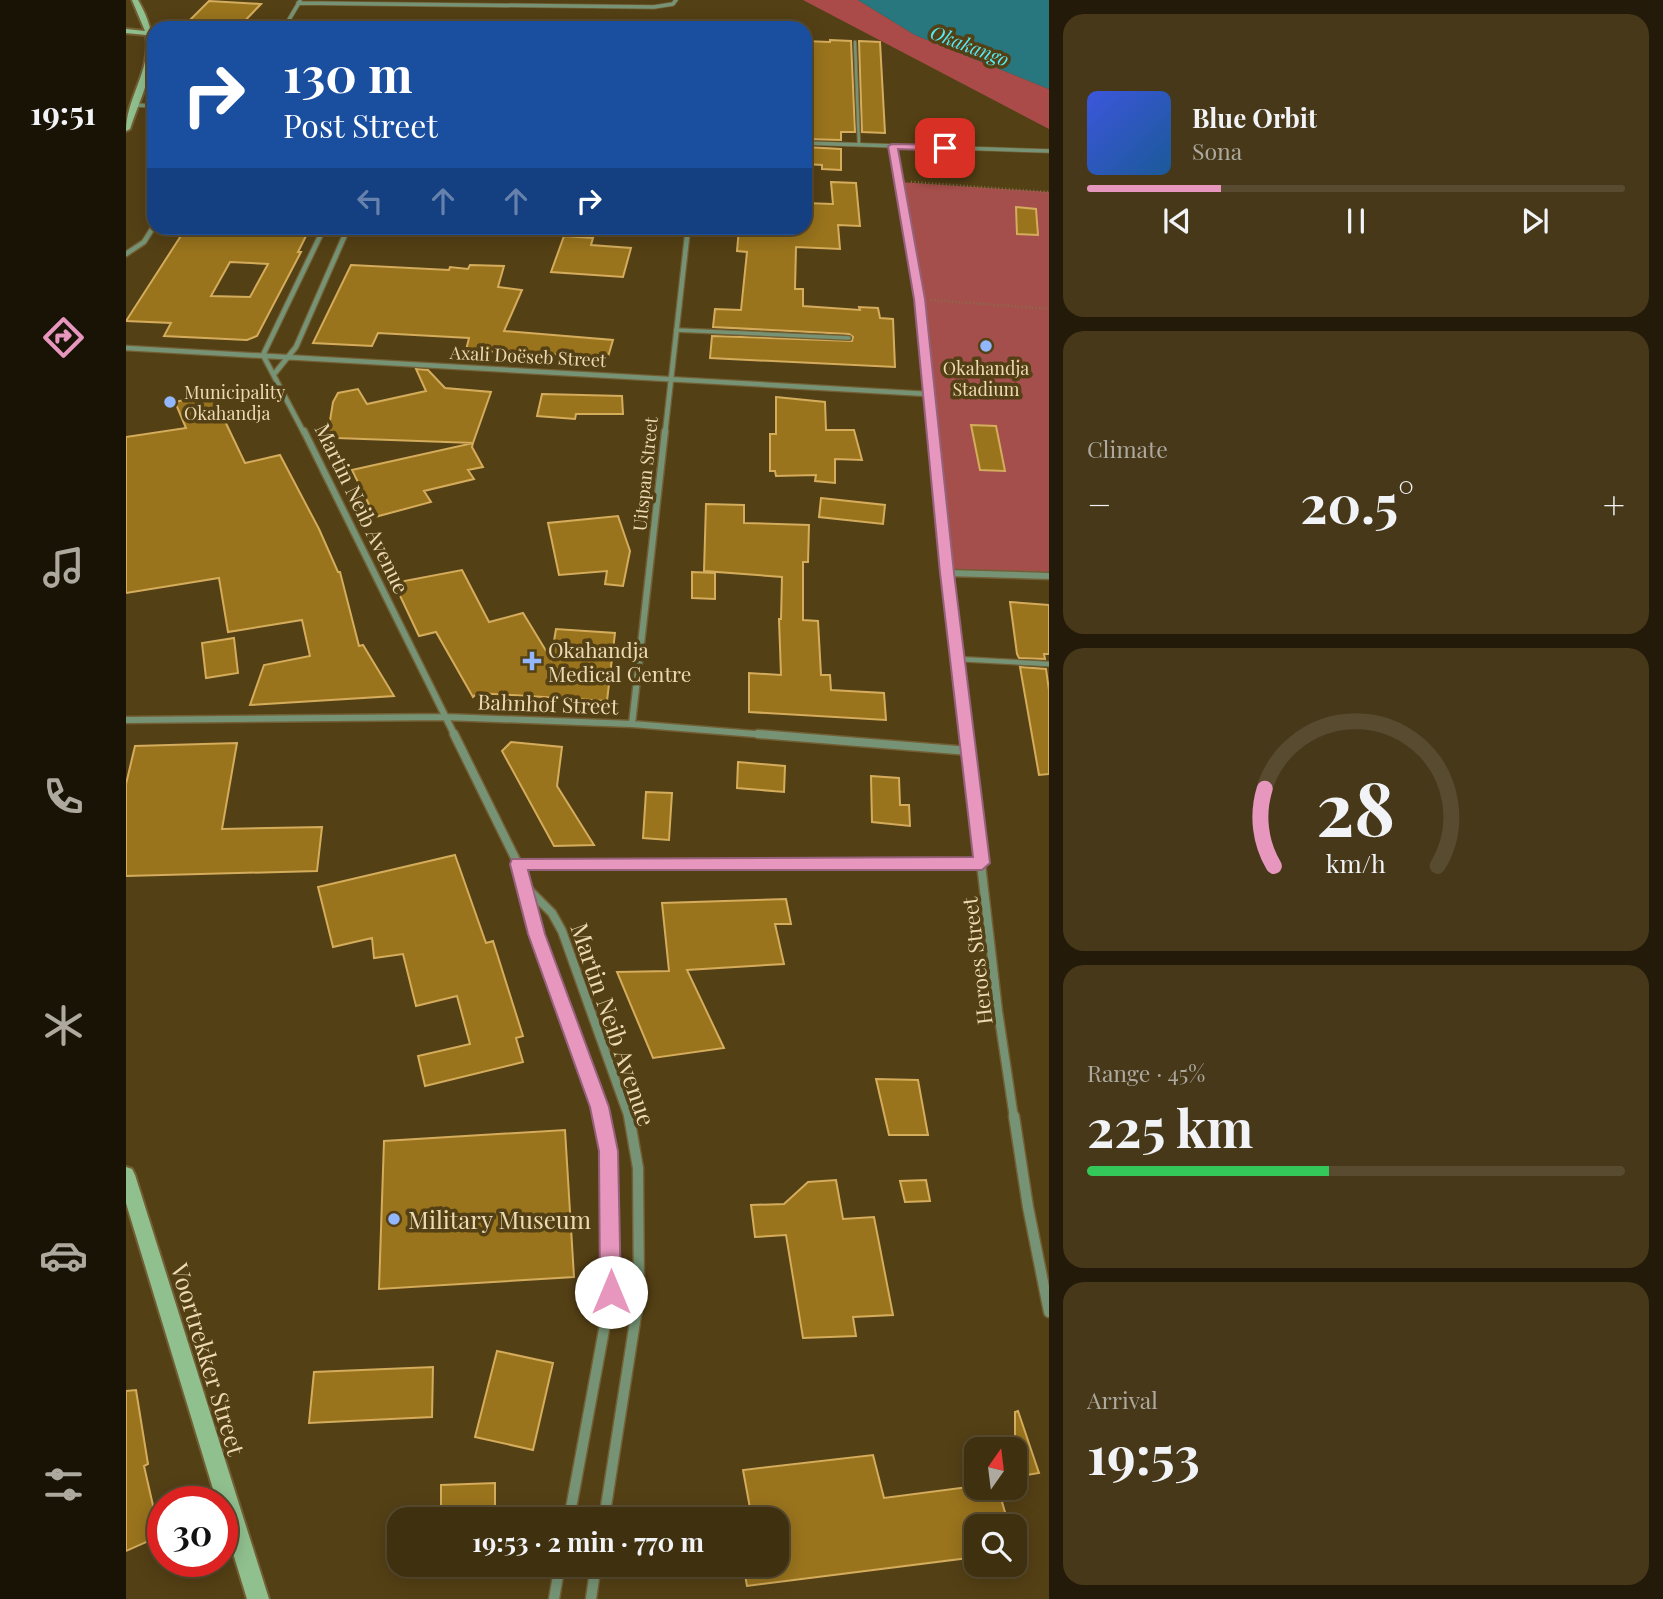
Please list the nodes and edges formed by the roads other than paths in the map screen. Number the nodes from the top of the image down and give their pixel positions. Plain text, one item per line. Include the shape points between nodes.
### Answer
1 (135, 0) edge
2 (676, 0) edge
3 (299, 2) edge
4 (288, 21) edge
5 (147, 28) edge
6 (126, 31) edge
7 (147, 33) edge
8 (855, 42) dead end
9 (147, 67) edge
10 (134, 105) junction
11 (147, 106) edge
12 (126, 129) edge
13 (812, 143) edge
14 (859, 145) junction
15 (892, 146) junction
16 (1049, 151) edge
17 (148, 235) edge
18 (321, 235) edge
19 (345, 235) edge
20 (687, 235) edge
21 (126, 254) edge
22 (676, 330) junction
23 (849, 338) dead end
24 (126, 348) edge
25 (263, 355) junction
26 (291, 356) junction
27 (275, 373) junction
28 (669, 379) junction
29 (928, 394) junction
30 (947, 573) junction
31 (1049, 576) edge
32 (958, 659) junction
33 (1049, 664) edge
34 (445, 717) junction
35 (126, 720) edge
36 (632, 724) junction
37 (969, 751) junction
38 (982, 863) junction
39 (518, 864) junction
40 (526, 886) junction
41 (126, 1175) edge
42 (1049, 1312) edge
43 (571, 1507) edge
44 (606, 1507) edge
45 (558, 1577) edge
46 (594, 1577) edge
47 (258, 1599) edge
48 (554, 1599) edge
49 (591, 1599) edge

1 - 5 main road
2 - 3 street via 654,7
3 - 4 street
6 - 7 main road
8 - 14 lane
9 - 10 main road
10 - 11 street
10 - 12 main road
13 - 14 street
14 - 15 street
15 - 16 street
15 - 29 street, Heroes Street via 919,299
17 - 21 street
18 - 25 street
19 - 26 street
20 - 22 street, Uitspan Street
22 - 23 lane
22 - 28 street, Uitspan Street
24 - 25 street, Axali Doëseb Street
25 - 26 street, Axali Doëseb Street
25 - 27 street, Martin Neib Avenue
26 - 27 street
26 - 28 street, Axali Doëseb Street
27 - 34 street, Martin Neib Avenue
28 - 29 street, Axali Doëseb Street
28 - 36 street, Uitspan Street
29 - 30 street, Heroes Street
30 - 31 street
30 - 32 street, Heroes Street
32 - 33 lane
32 - 37 street, Heroes Street
34 - 35 street, Bahnhof Street
34 - 36 street, Bahnhof Street
34 - 39 street, Martin Neib Avenue
36 - 37 street, Bahnhof Street
37 - 38 street, Heroes Street
38 - 39 street
38 - 42 street, Heroes Street via 1000,1024
39 - 40 street, Martin Neib Avenue
40 - 43 street, Martin Neib Avenue via 537,934 600,1107 608,1151 611,1292
40 - 44 street, Martin Neib Avenue via 562,931 628,1113 638,1168 639,1296
41 - 47 main road, Voortrekker Street
45 - 48 street
46 - 49 street

